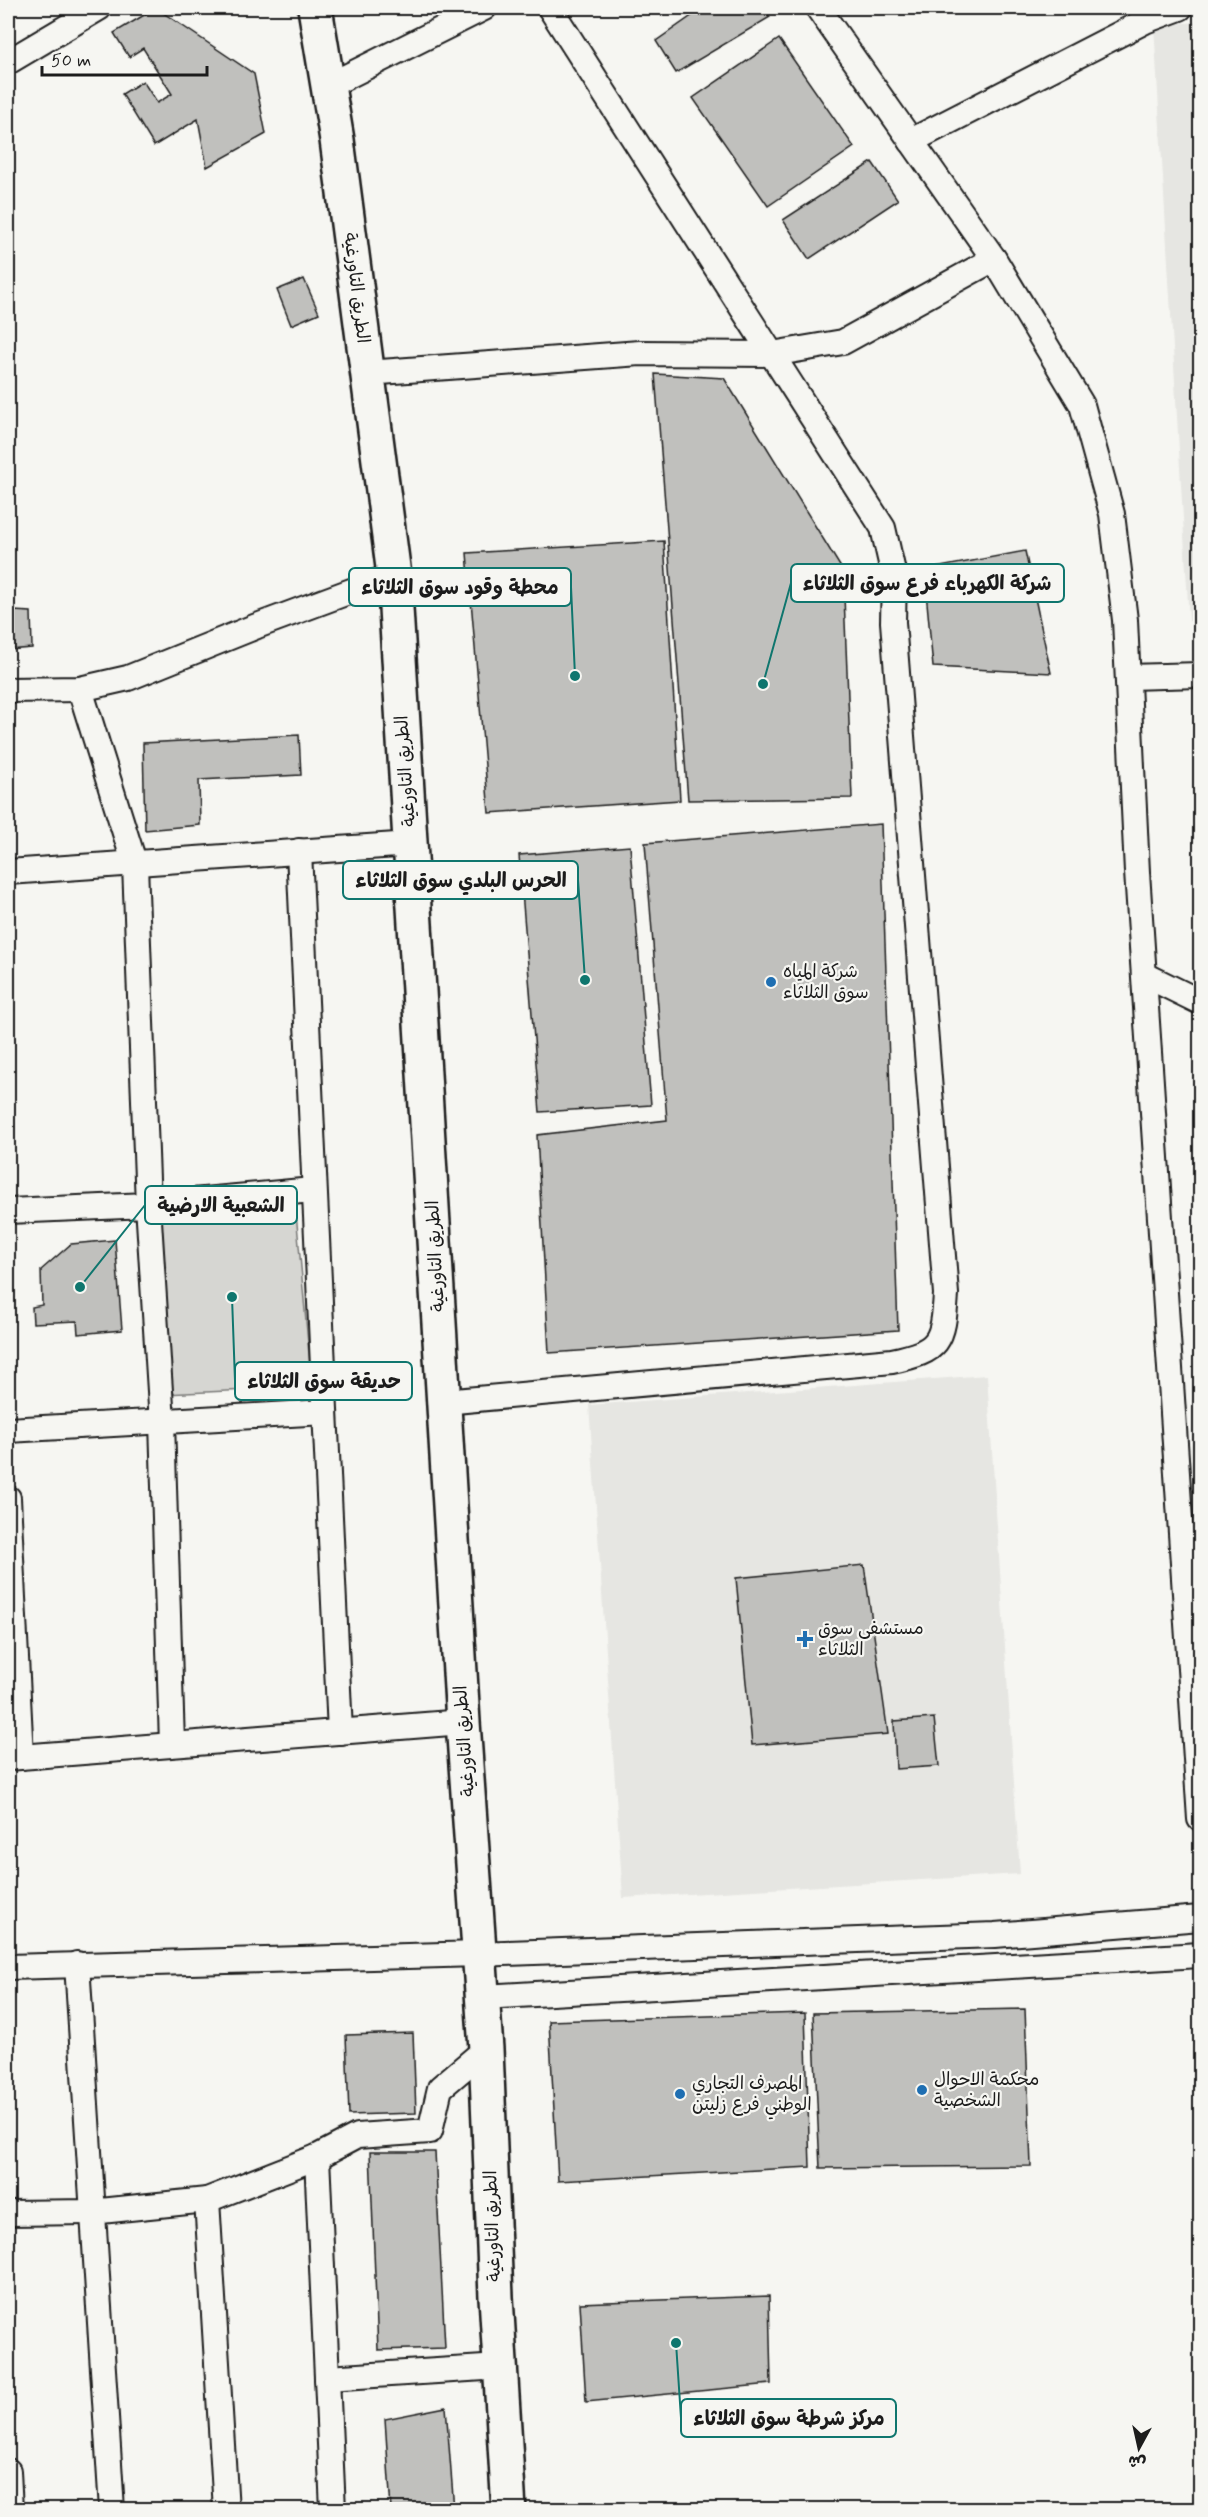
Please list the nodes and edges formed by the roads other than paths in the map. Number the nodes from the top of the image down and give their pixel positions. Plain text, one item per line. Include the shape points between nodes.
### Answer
1 (99, 8) edge
2 (315, 8) edge
3 (484, 8) edge
4 (550, 8) edge
5 (818, 8) edge
6 (1180, 8) edge
7 (8, 62) edge
8 (330, 85) junction
9 (911, 141) junction
10 (994, 259) junction
11 (772, 354) junction
12 (367, 374) junction
13 (394, 575) junction
14 (1200, 675) edge
15 (1128, 677) junction
16 (80, 689) junction
17 (8, 690) edge
18 (411, 844) junction
19 (299, 851) junction
20 (135, 865) junction
21 (8, 872) edge
22 (1144, 975) junction
23 (1200, 1002) edge
24 (314, 1190) junction
25 (148, 1204) junction
26 (8, 1211) edge
27 (444, 1402) junction
28 (325, 1412) junction
29 (162, 1422) junction
30 (8, 1430) edge
31 (8, 1498) edge
32 (464, 1722) junction
33 (340, 1731) junction
34 (172, 1744) junction
35 (14, 1758) edge
36 (1200, 1820) edge
37 (1200, 1918) edge
38 (479, 1954) junction
39 (1200, 1955) edge
40 (77, 1964) junction
41 (8, 1967) edge
42 (483, 1997) junction
43 (486, 2049) junction
44 (316, 2157) junction
45 (207, 2200) junction
46 (91, 2212) junction
47 (8, 2213) edge
48 (500, 2367) junction
49 (327, 2378) junction
50 (8, 2471) edge
51 (10, 2510) edge
52 (112, 2510) edge
53 (226, 2510) edge
54 (333, 2510) edge
55 (509, 2510) edge

1 - 7 street
2 - 8 street, الطريق التاورغية
3 - 8 street
4 - 11 street
5 - 9 street
6 - 9 street via 1145,21
8 - 12 street, الطريق التاورغية
9 - 10 street
10 - 11 street via 843,342
10 - 15 street via 1082,405 1112,514
11 - 12 street via 640,353
11 - 27 street via 883,528 894,576 894,633 946,1294 944,1324 937,1342 922,1355 892,1361
12 - 13 street, الطريق التاورغية
13 - 16 street via 128,678
13 - 18 street, الطريق التاورغية
14 - 15 street
15 - 22 street
16 - 17 street
16 - 20 street
18 - 19 street
18 - 27 street, الطريق التاورغية
19 - 20 street
19 - 24 street
20 - 21 street
20 - 25 street
22 - 23 street
22 - 36 street
24 - 25 street
24 - 28 street
25 - 26 street
25 - 29 street
27 - 32 street, الطريق التاورغية
28 - 29 street
28 - 33 street
29 - 30 street
29 - 34 street
31 - 35 street
32 - 33 street
32 - 38 street, الطريق التاورغية
33 - 34 street
34 - 35 street
37 - 38 street via 996,1935
38 - 40 street
38 - 42 street, الطريق التاورغية
39 - 42 street
40 - 41 street
40 - 46 street
42 - 43 street, الطريق التاورغية
43 - 44 street via 440,2088 430,2131 357,2136
43 - 48 street, الطريق التاورغية
44 - 45 street
44 - 49 street
45 - 46 street
45 - 53 street
46 - 47 street
46 - 52 street
48 - 49 street
48 - 55 street, الطريق التاورغية
49 - 54 street
50 - 51 street

